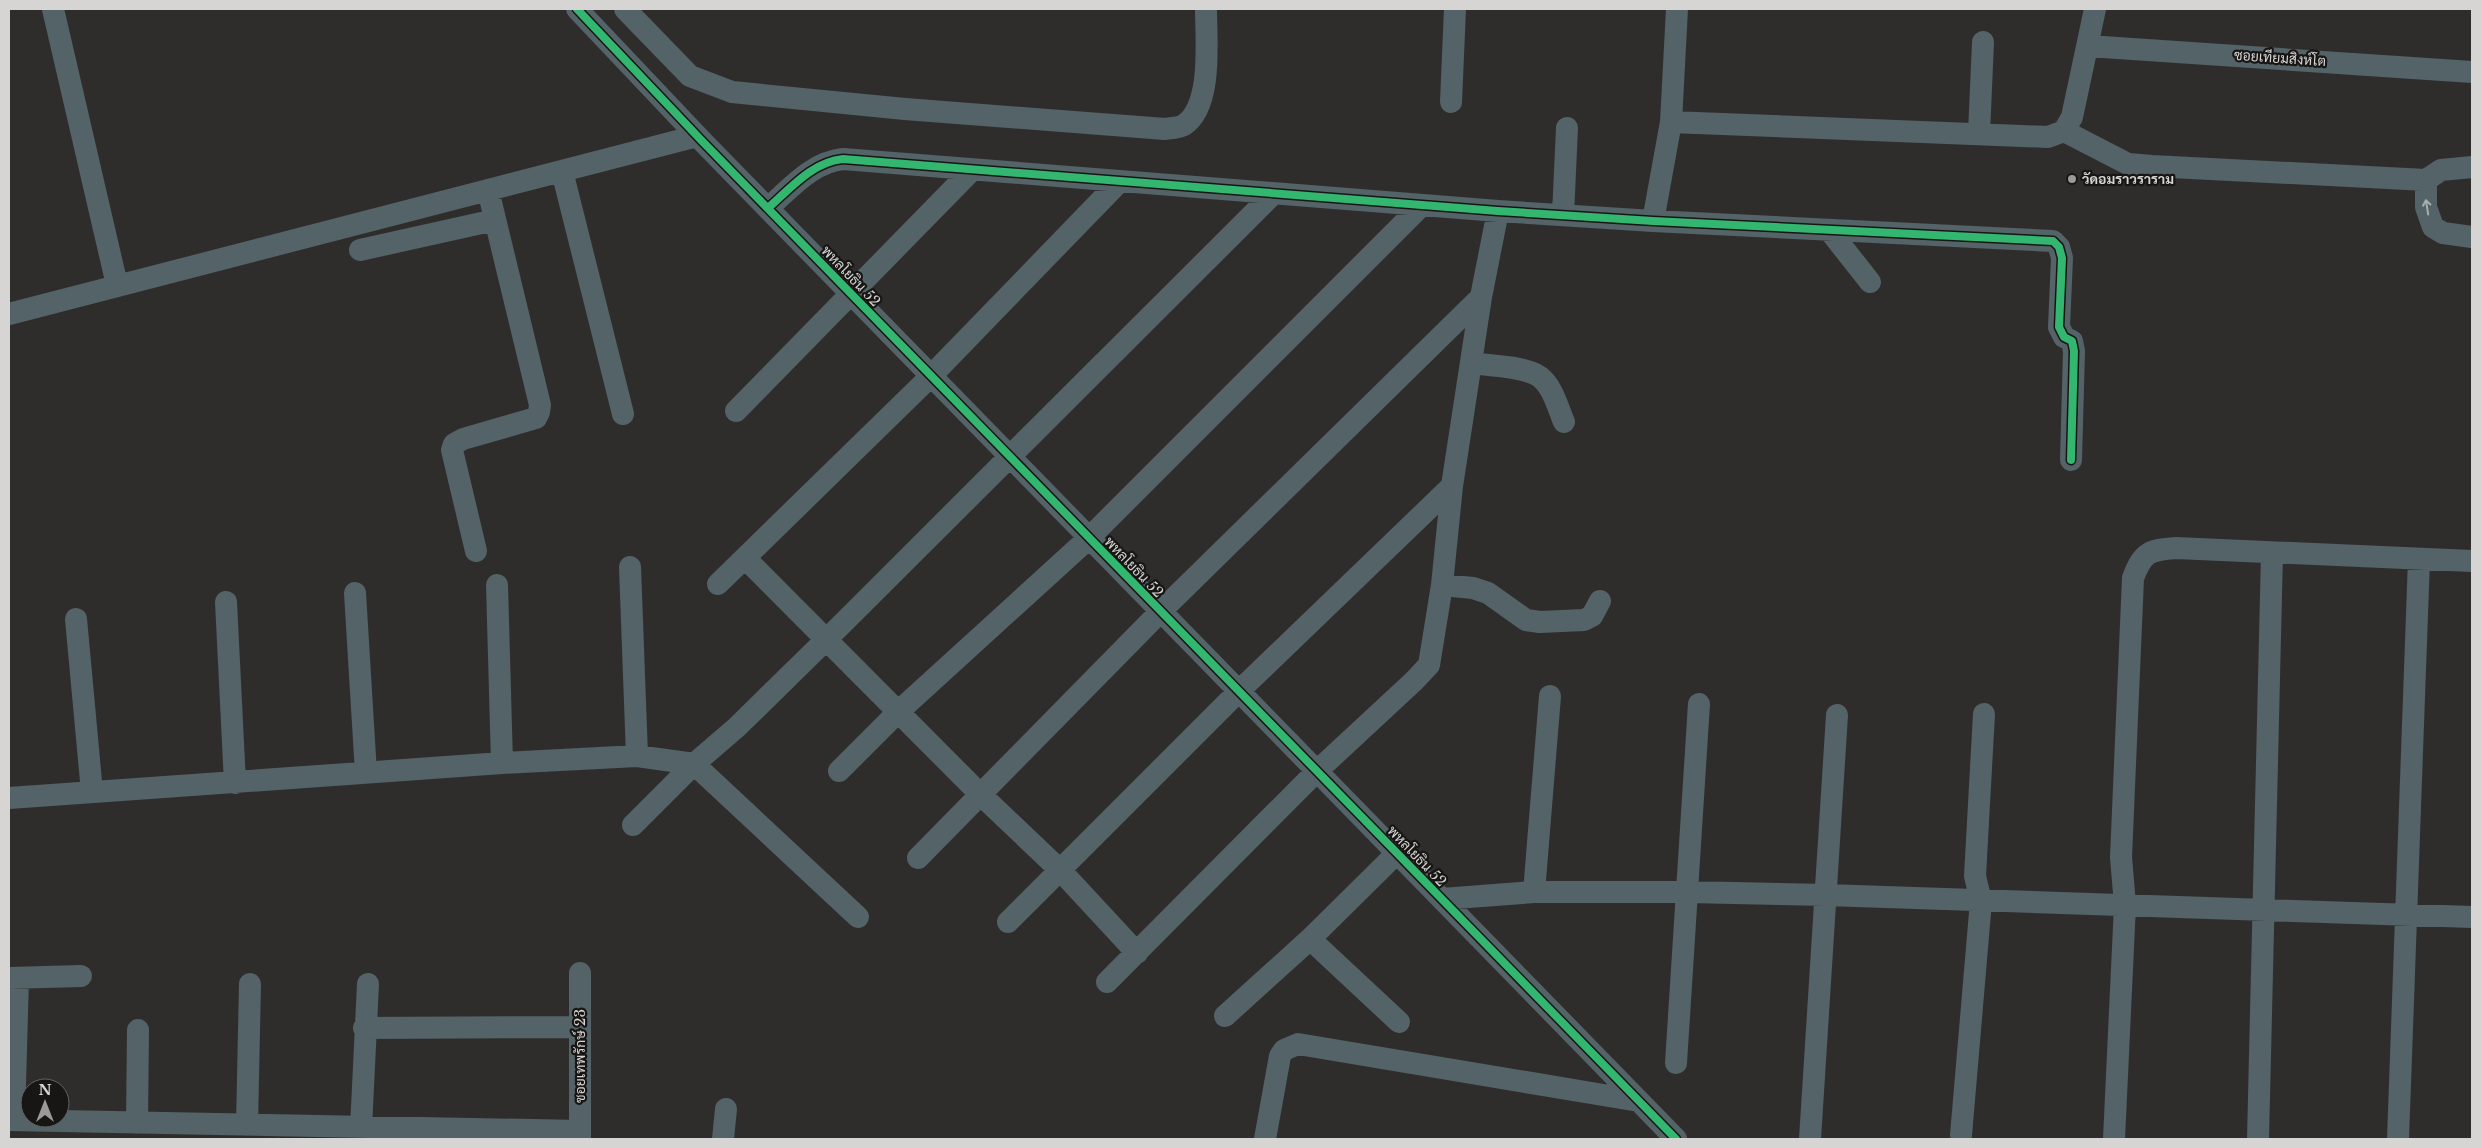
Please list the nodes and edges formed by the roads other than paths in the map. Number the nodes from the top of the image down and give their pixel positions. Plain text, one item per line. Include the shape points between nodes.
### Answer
1 (54, 9) edge
2 (576, 9) edge
3 (625, 9) edge
4 (1206, 9) edge
5 (1455, 9) edge
6 (1677, 9) edge
7 (2095, 9) edge
8 (1982, 42) dead end
9 (2088, 46) junction
10 (2472, 72) edge
11 (1451, 102) dead end
12 (1671, 122) junction
13 (1567, 128) dead end
14 (2064, 131) junction
15 (1979, 134) junction
16 (697, 136) junction
17 (2472, 167) edge
18 (972, 170) junction
19 (562, 171) junction
20 (2426, 180) junction
21 (1119, 182) junction
22 (488, 190) junction
23 (1273, 194) junction
24 (1422, 204) junction
25 (768, 208) junction
26 (1498, 211) junction
27 (1563, 215) junction
28 (495, 220) junction
29 (1653, 221) junction
30 (1829, 230) junction
31 (2472, 237) edge
32 (360, 250) dead end
33 (1870, 282) dead end
34 (117, 285) junction
35 (852, 295) junction
36 (1481, 297) junction
37 (9, 314) edge
38 (1471, 363) junction
39 (931, 376) junction
40 (736, 411) dead end
41 (623, 414) dead end
42 (1564, 422) dead end
43 (1010, 457) junction
44 (2071, 460) dead end
45 (1452, 486) junction
46 (1089, 538) junction
47 (476, 551) dead end
48 (2272, 553) junction
49 (745, 558) junction
50 (2419, 559) junction
51 (2472, 561) edge
52 (630, 567) dead end
53 (718, 584) dead end
54 (497, 585) dead end
55 (1442, 585) junction
56 (355, 593) dead end
57 (1600, 601) dead end
58 (226, 602) dead end
59 (1160, 612) junction
60 (76, 619) dead end
61 (827, 638) junction
62 (1240, 691) junction
63 (1550, 696) dead end
64 (1699, 704) dead end
65 (898, 712) junction
66 (1984, 714) dead end
67 (1837, 715) dead end
68 (637, 756) junction
69 (502, 763) junction
70 (694, 764) junction
71 (839, 771) dead end
72 (1317, 771) junction
73 (366, 773) junction
74 (236, 783) junction
75 (92, 792) junction
76 (980, 794) junction
77 (9, 798) edge
78 (633, 825) dead end
79 (1397, 853) junction
80 (918, 858) dead end
81 (1061, 871) junction
82 (1534, 892) junction
83 (1687, 892) junction
84 (1826, 895) junction
85 (1442, 899) junction
86 (1981, 901) junction
87 (2125, 905) junction
88 (2263, 910) junction
89 (2407, 915) junction
90 (858, 917) dead end
91 (2472, 917) edge
92 (1008, 922) dead end
93 (1310, 939) junction
94 (1137, 953) junction
95 (580, 973) dead end
96 (81, 976) dead end
97 (13, 978) edge
98 (1107, 982) dead end
99 (250, 984) dead end
100 (368, 984) dead end
101 (1225, 1016) dead end
102 (1399, 1022) dead end
103 (580, 1027) junction
104 (364, 1028) junction
105 (138, 1030) dead end
106 (1676, 1063) dead end
107 (1639, 1101) junction
108 (726, 1109) dead end
109 (11, 1120) edge
110 (137, 1123) junction
111 (247, 1125) junction
112 (362, 1128) junction
113 (580, 1135) edge
114 (1961, 1135) dead end
115 (723, 1139) edge
116 (1265, 1139) edge
117 (1676, 1139) edge
118 (1810, 1139) edge
119 (2114, 1139) edge
120 (2258, 1139) edge
121 (2398, 1139) edge

1 - 34 street
2 - 16 street, พหลโยธิน 52
3 - 4 street via 690,76 732,92 1165,129 1183,125 1194,113 1205,84
5 - 11 street
6 - 12 street
7 - 9 street
8 - 15 street
9 - 10 street, ซอยเทียมสิงห์โต
9 - 14 street via 2072,116
12 - 15 street
12 - 29 street
13 - 27 street
14 - 15 street via 2048,137
14 - 20 street via 2128,164
16 - 19 street
16 - 25 street, พหลโยธิน 52
17 - 20 street via 2441,170
18 - 21 street
18 - 25 street via 830,160 818,166
18 - 35 street
19 - 22 street
19 - 41 street
31 -> 20 street via 2443,233 2433,227 2426,206
21 - 23 street
21 - 39 street
22 - 28 street
22 - 34 street
23 - 24 street
23 - 43 street
24 - 26 street
24 - 46 street
25 - 35 street, พหลโยธิน 52
26 - 27 street
26 - 36 street
27 - 29 street
28 - 32 street
28 - 47 street via 540,405 536,418 454,444 452,450
29 - 30 street
30 - 33 street
30 - 44 street via 2037,240 2059,246 2062,258 2059,327 2064,337 2072,341 2074,351
34 - 37 street
35 - 39 street, พหลโยธิน 52
35 - 40 street
36 - 38 street
36 - 59 street
38 - 42 street via 1529,372 1540,378 1549,389
38 - 45 street
39 - 43 street, พหลโยธิน 52
39 - 49 street
43 - 46 street, พหลโยธิน 52
43 - 61 street
45 - 55 street
45 - 62 street
46 - 59 street, พหลโยธิน 52
46 - 65 street
48 - 50 street
48 - 87 street via 2176,548 2154,550 2140,559 2133,578 2121,857
48 - 88 street
49 - 53 street
49 - 61 street
50 - 51 street
50 - 89 street
52 - 68 street
54 - 69 street
55 - 57 street via 1488,593 1526,620 1540,622 1584,620 1592,616
55 - 72 street via 1429,665
56 - 73 street
58 - 74 street
59 - 62 street, พหลโยธิน 52
59 - 76 street
60 - 75 street
61 - 65 street
61 - 70 street via 737,727
62 - 72 street, พหลโยธิน 52
62 - 81 street
63 - 82 street
64 - 83 street
65 - 71 street
65 - 76 street
66 - 86 street via 1975,876
67 - 84 street
68 - 69 street
68 - 70 street
69 - 73 street
70 - 78 street
70 - 90 street
72 - 79 street, พหลโยธิน 52
72 - 94 street
73 - 74 street
74 - 75 street
75 - 77 street
76 - 80 street
76 - 81 street
79 - 85 street, พหลโยธิน 52
79 - 93 street
81 - 92 street
81 - 94 street
82 - 83 street
82 - 85 street
83 - 84 street
83 - 106 street
84 - 86 street
84 - 118 street
85 - 107 street, พหลโยธิน 52
86 - 87 street
86 - 114 street
87 - 88 street
87 - 119 street
88 - 89 street
88 - 120 street
89 - 91 street
89 - 121 street
93 - 101 street
93 - 102 street
94 - 98 street
95 - 103 street, ซอยเทพรักษ์ 23
96 - 97 street
97 - 109 street
99 - 111 street
100 - 104 street
103 - 104 street
103 - 113 street, ซอยเทพรักษ์ 23
104 - 112 street
105 - 110 street
107 - 116 street via 1298,1044 1284,1050 1280,1056
107 - 117 street, พหลโยธิน 52
108 - 115 street
109 - 110 street
110 - 111 street
111 - 112 street
112 - 113 street

